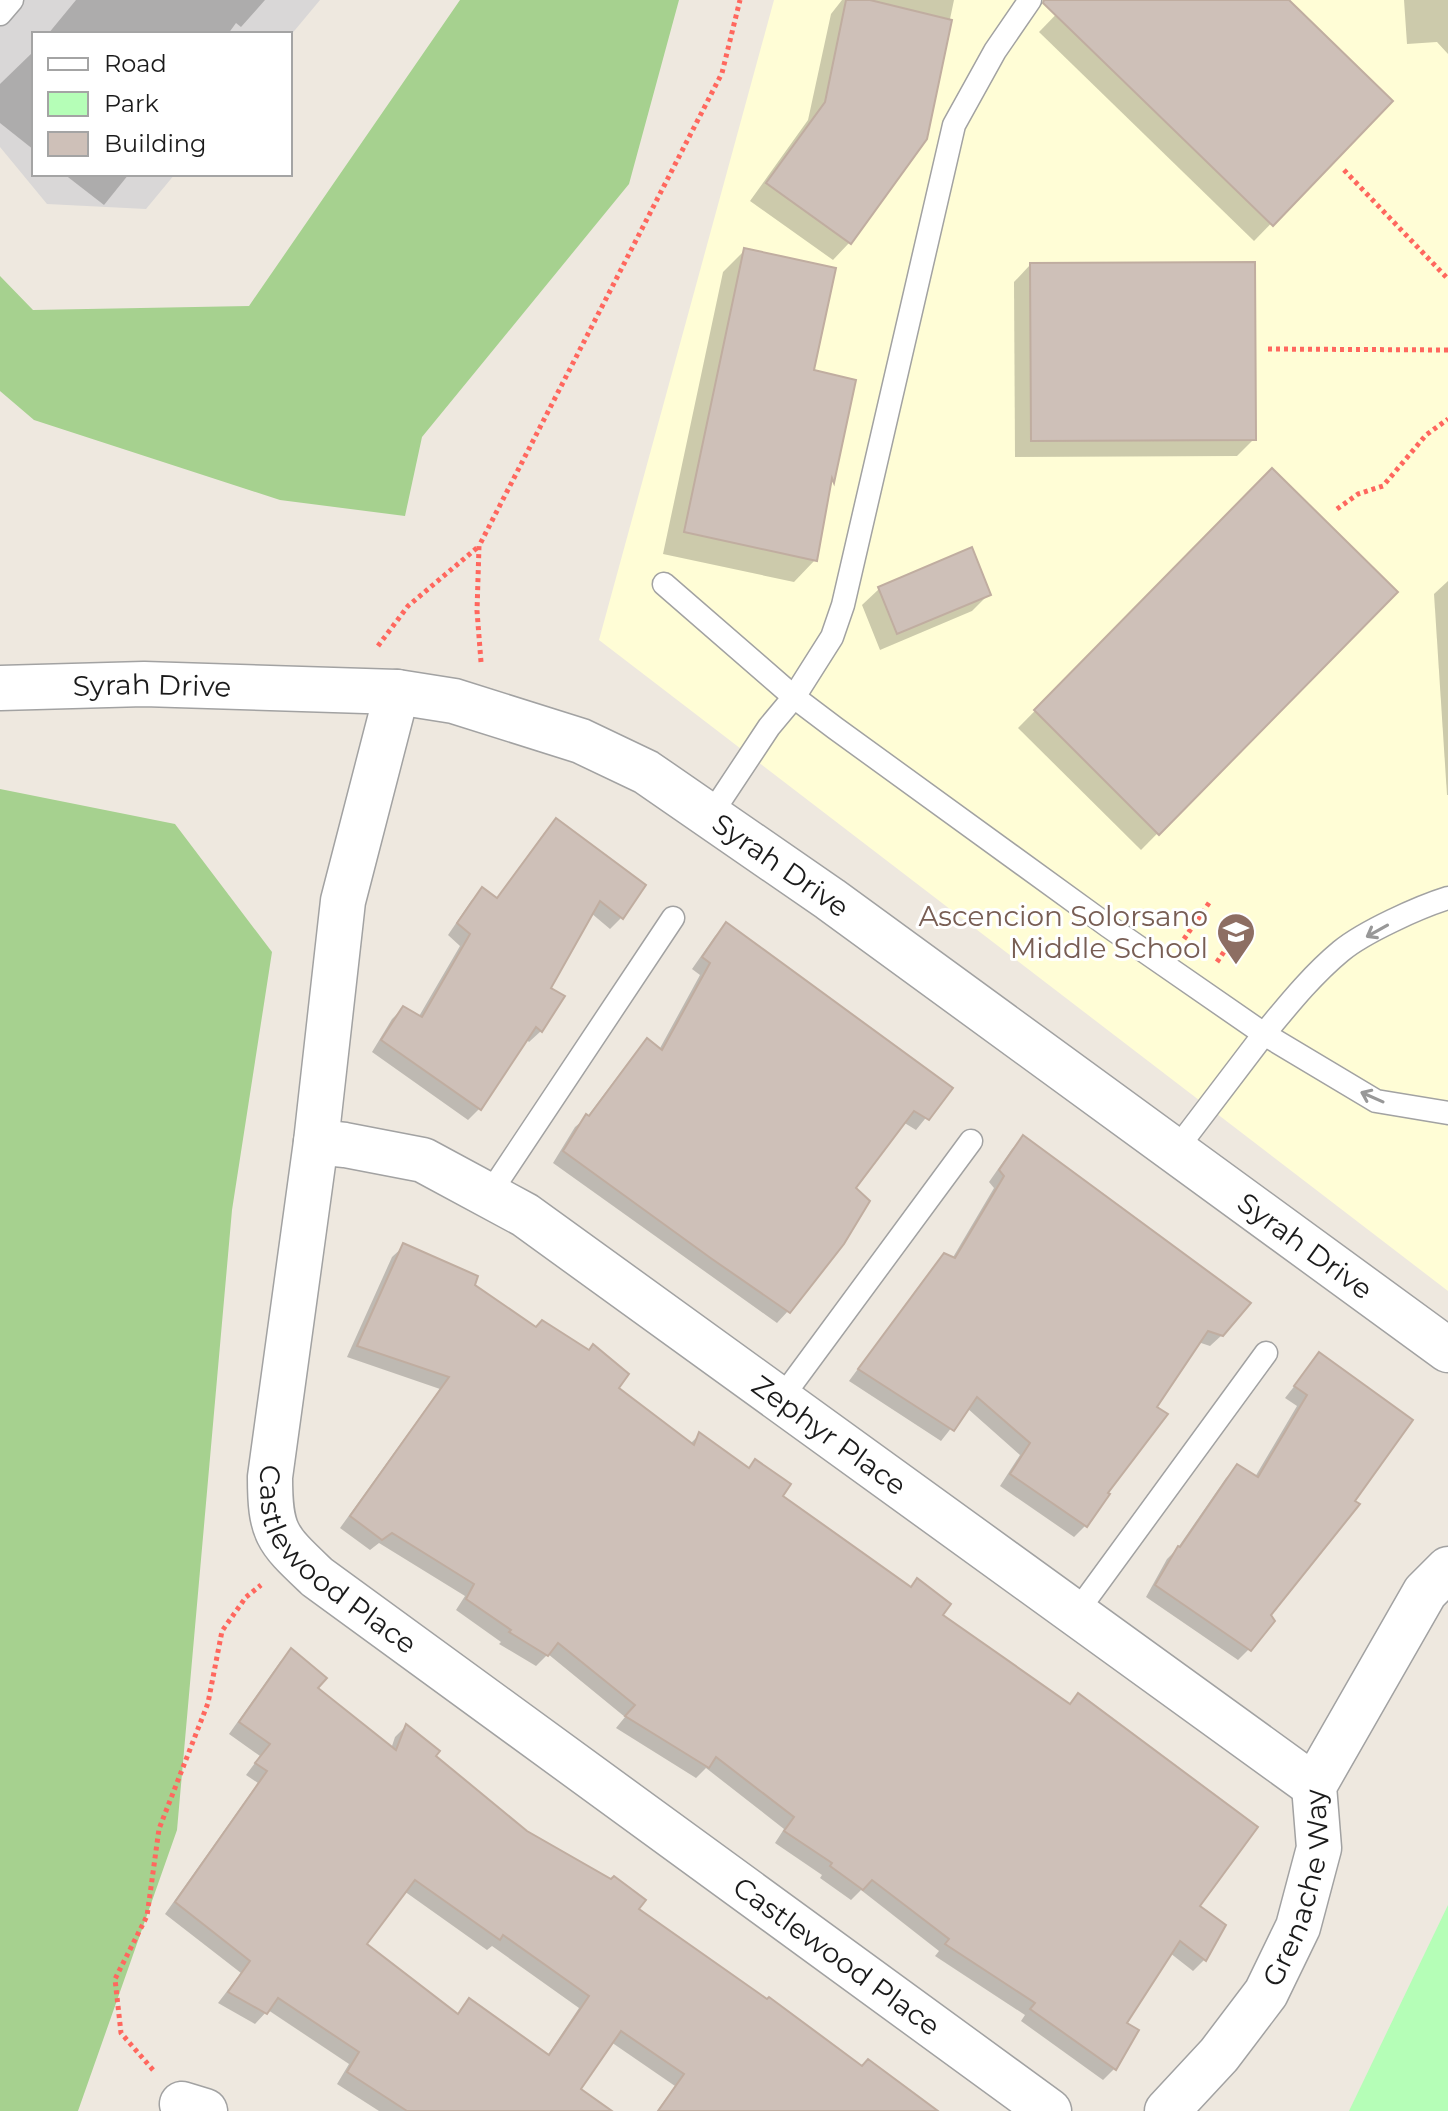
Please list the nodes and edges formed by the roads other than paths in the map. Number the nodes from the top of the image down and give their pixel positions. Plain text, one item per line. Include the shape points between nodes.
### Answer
1 (12, 0) edge
2 (1030, 0) edge
3 (0, 14) edge
4 (664, 584) dead end
5 (0, 688) edge
6 (397, 692) junction
7 (794, 697) junction
8 (710, 816) junction
9 (1448, 898) edge
10 (673, 918) dead end
11 (1264, 1034) junction
12 (1448, 1113) edge
13 (971, 1141) dead end
14 (316, 1142) junction
15 (1175, 1151) junction
16 (488, 1196) junction
17 (1448, 1350) edge
18 (1266, 1353) dead end
19 (780, 1400) junction
20 (1448, 1569) edge
21 (1076, 1613) junction
22 (1314, 1786) junction
23 (1049, 2111) edge
24 (1167, 2111) edge

1 - 3 lane
2 - 7 lane via 954,125 843,605 832,637
4 - 7 lane
5 - 6 street, Syrah Drive via 144,684
6 - 8 street, Syrah Drive via 454,701 594,747 646,772
6 - 14 street, Castlewood Place via 343,901
7 - 8 lane
7 - 11 lane
8 - 15 street, Syrah Drive
9 -> 11 lane via 1343,949
10 - 16 lane
12 -> 11 lane via 1376,1101
11 - 15 lane
13 - 19 lane
14 - 16 street, Zephyr Place via 423,1160
14 - 23 street, Castlewood Place via 270,1477 270,1514 284,1546 317,1577
15 - 17 street, Syrah Drive
16 - 19 street, Zephyr Place via 525,1215
18 - 21 lane
19 - 21 street, Zephyr Place
20 - 22 street, Grenache Way via 1425,1592
21 - 22 street, Zephyr Place
22 - 24 street, Grenache Way via 1319,1848 1298,1927 1266,1993

